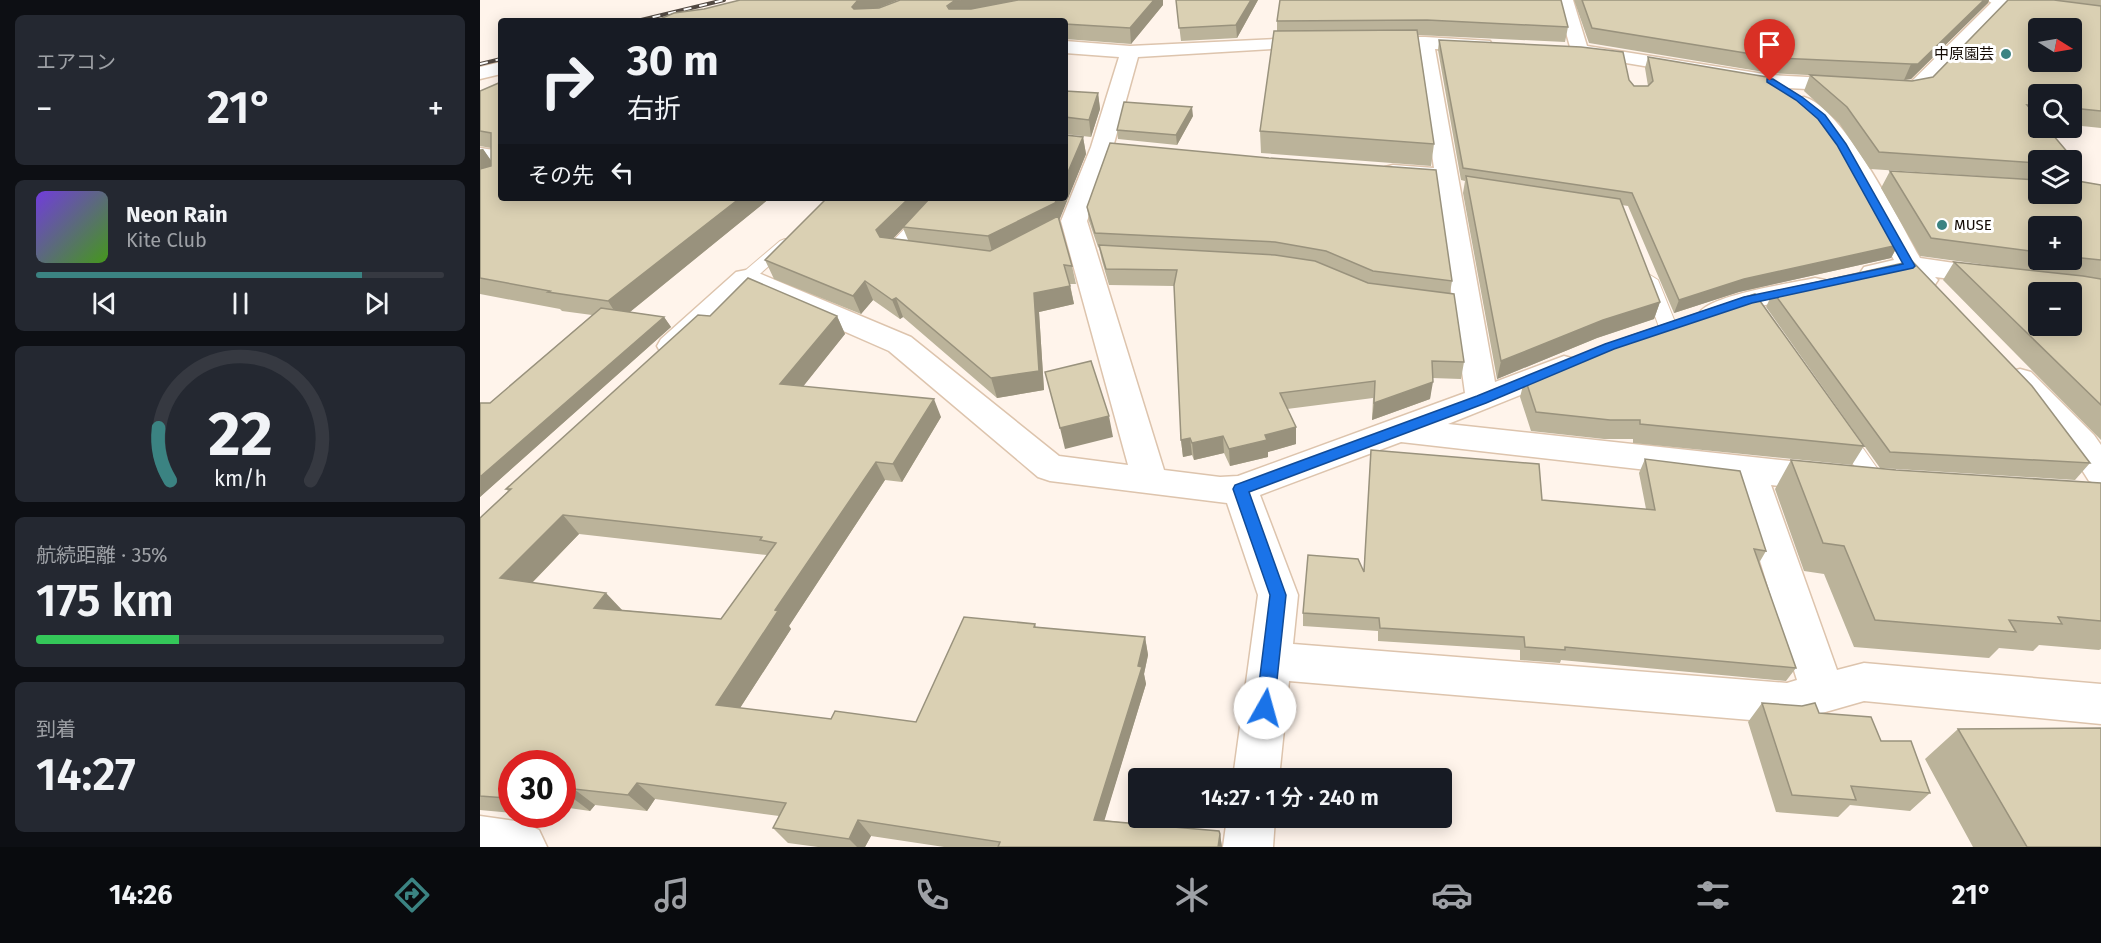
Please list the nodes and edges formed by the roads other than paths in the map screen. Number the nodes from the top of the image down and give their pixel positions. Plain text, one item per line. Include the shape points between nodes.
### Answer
1 (1565, 0) edge
2 (1995, 0) edge
3 (2002, 0) edge
4 (2101, 14) edge
5 (1425, 42) junction
6 (1497, 45) edge
7 (1068, 47) edge
8 (1556, 48) edge
9 (1579, 50) junction
10 (1130, 52) junction
11 (1632, 57) junction
12 (498, 69) edge
13 (480, 73) edge
14 (1635, 79) dead end
15 (1770, 81) junction
16 (480, 155) edge
17 (498, 170) edge
18 (1376, 171) edge
19 (1451, 182) junction
20 (939, 201) edge
21 (796, 234) edge
22 (915, 253) edge
23 (1644, 264) edge
24 (1910, 266) junction
25 (746, 278) junction
26 (2019, 279) edge
27 (1938, 294) edge
28 (1668, 327) junction
29 (1639, 337) edge
30 (1588, 356) edge
31 (2002, 360) edge
32 (652, 364) edge
33 (1482, 399) junction
34 (1830, 416) edge
35 (1397, 431) junction
36 (2091, 442) edge
37 (1749, 471) junction
38 (1150, 481) junction
39 (1877, 483) junction
40 (1912, 485) edge
41 (2093, 488) edge
42 (1240, 489) junction
43 (1271, 661) junction
44 (1823, 693) junction
45 (2101, 704) edge
46 (1257, 768) edge
47 (1250, 828) edge
48 (480, 841) edge
49 (522, 847) edge
50 (1248, 847) edge

1 - 9 street
2 - 3 street
3 - 4 street
3 - 15 street via 1918,86
5 - 6 street
5 - 10 street via 1294,42
5 - 19 street
7 - 10 street
8 - 9 street
9 - 11 street
10 - 38 street via 1103,147 1070,223 1090,254
11 - 14 street
11 - 15 street
12 - 13 street
15 - 24 street via 1822,117 1872,177
16 - 17 street
18 - 19 street
19 - 33 street via 1456,304
20 - 22 lane via 893,250
21 - 25 lane
23 - 28 lane
24 - 26 street
24 - 27 street
24 - 28 street via 1846,279 1755,310
25 - 32 street
25 - 38 street via 900,344 1050,468
28 - 29 street
30 - 33 street
31 - 36 street
33 - 35 street
34 - 39 lane
35 - 37 street
35 - 42 street
36 - 41 street
37 - 39 street
37 - 44 street
38 - 42 street
39 - 40 street
42 - 43 street via 1278,595
43 - 44 street via 1787,703
43 - 46 street
44 - 45 street via 1864,682
47 - 50 street
48 - 49 street

